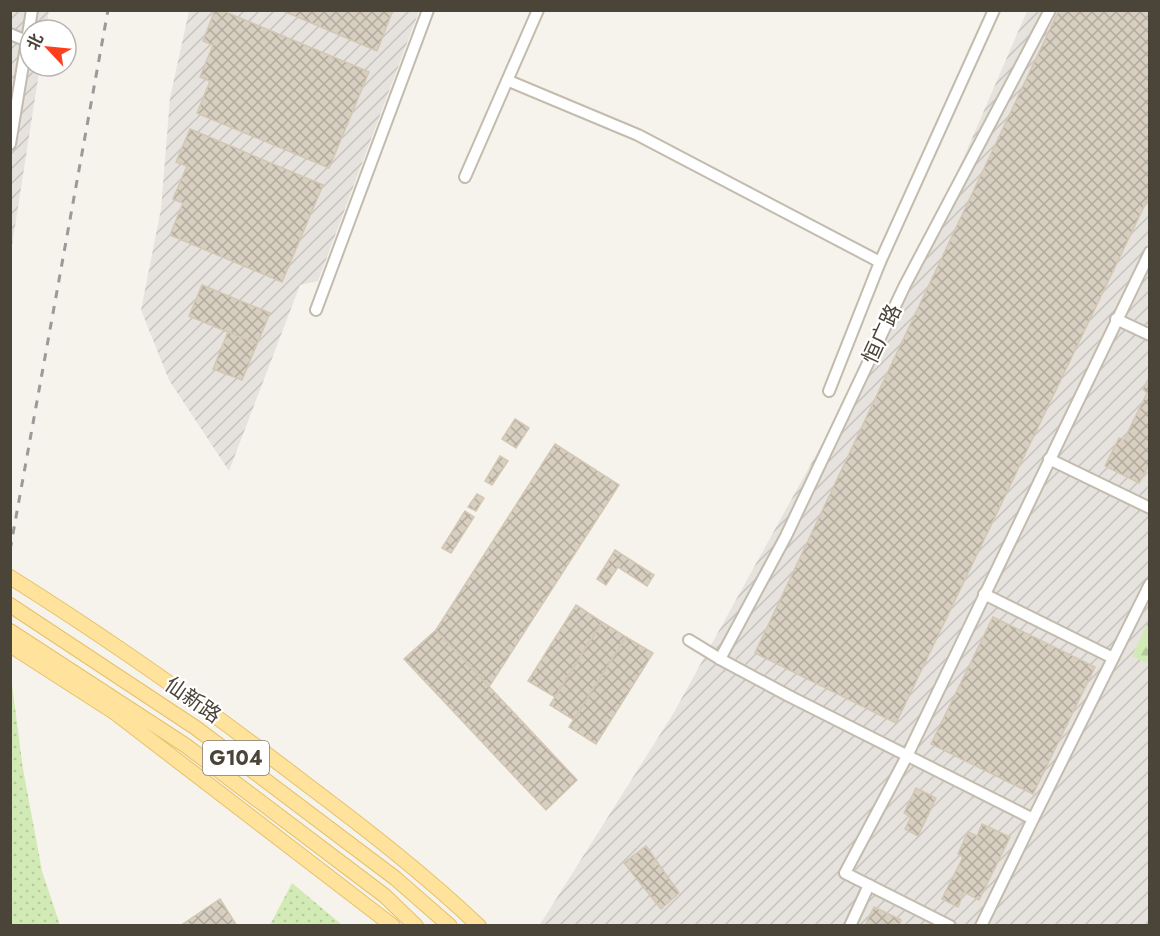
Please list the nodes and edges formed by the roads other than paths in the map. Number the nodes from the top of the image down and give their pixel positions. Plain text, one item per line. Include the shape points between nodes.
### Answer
1 (428, 10) edge
2 (538, 10) edge
3 (994, 10) edge
4 (1050, 10) edge
5 (21, 78) edge
6 (509, 81) junction
7 (10, 144) edge
8 (465, 177) dead end
9 (1149, 252) edge
10 (880, 262) junction
11 (316, 310) dead end
12 (1116, 319) junction
13 (1149, 335) edge
14 (829, 391) dead end
15 (1049, 459) junction
16 (1149, 508) edge
17 (10, 578) edge
18 (1149, 585) edge
19 (10, 586) edge
20 (984, 594) junction
21 (10, 605) edge
22 (10, 631) edge
23 (689, 639) dead end
24 (10, 645) edge
25 (10, 653) edge
26 (1113, 658) junction
27 (720, 659) junction
28 (906, 756) junction
29 (1032, 819) junction
30 (869, 885) junction
31 (386, 926) edge
32 (393, 926) edge
33 (416, 926) edge
34 (450, 926) edge
35 (472, 926) edge
36 (479, 926) edge
37 (850, 926) edge
38 (950, 926) edge
39 (981, 926) edge

1 - 11 street
2 - 6 street
3 - 10 street
4 - 27 street, 恒广路 via 905,285 786,536
5 - 7 street
6 - 8 street
6 - 10 street via 638,135
9 - 12 street
10 - 14 street
12 - 13 street
12 - 15 street
15 - 16 street
15 - 20 street
17 - 36 main road, 仙新路 via 237,731 421,872
18 - 26 street
19 - 35 main road, 仙新路 via 70,622 321,798 410,868
20 - 26 street
20 - 28 street
21 - 34 main road, 仙新路 / G104 via 196,728 396,878
22 - 33 main road, 仙新路 via 185,745 384,896
23 - 27 street
24 - 32 main road via 114,712
25 - 31 main road via 105,712
26 - 29 street
27 - 28 street
28 - 29 street
28 - 30 street via 844,873
29 - 39 street
30 - 37 street
30 - 38 street

